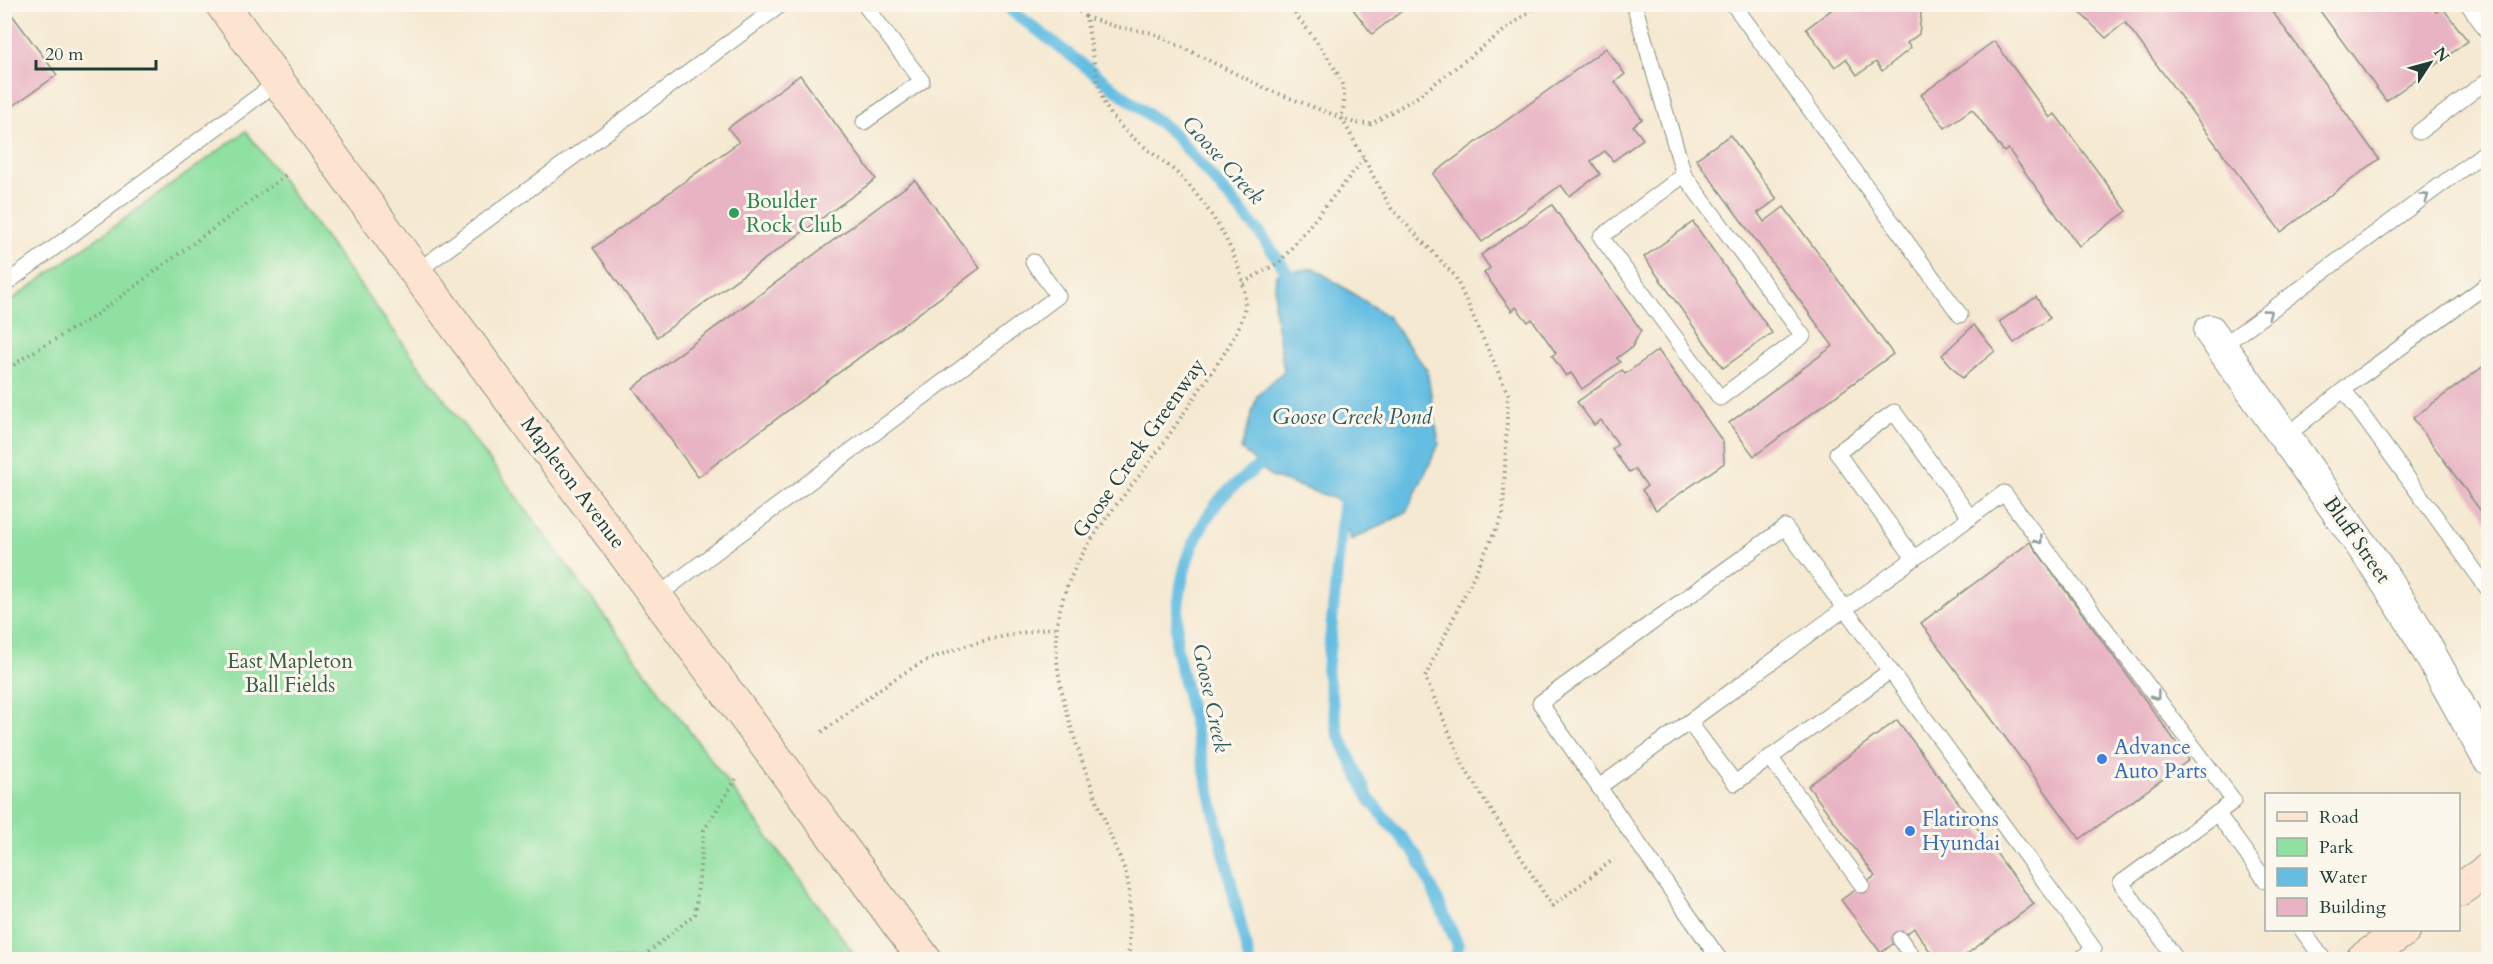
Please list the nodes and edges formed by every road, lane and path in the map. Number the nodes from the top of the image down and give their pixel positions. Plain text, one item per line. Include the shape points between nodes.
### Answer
1 (222, 4) edge
2 (782, 4) edge
3 (864, 4) edge
4 (1070, 4) edge
5 (1086, 4) edge
6 (1288, 4) edge
7 (1539, 4) edge
8 (1634, 4) edge
9 (1732, 4) edge
10 (2468, 4) edge
11 (1086, 17) junction
12 (2488, 33) edge
13 (2488, 80) edge
14 (279, 81) junction
15 (1341, 117) junction
16 (864, 122) dead end
17 (2419, 132) dead end
18 (2488, 150) edge
19 (1364, 159) junction
20 (286, 175) dead end
21 (1684, 175) junction
22 (1033, 262) dead end
23 (416, 272) junction
24 (1243, 283) junction
25 (2488, 284) edge
26 (4, 285) edge
27 (1960, 315) dead end
28 (2216, 339) joint
29 (4, 372) edge
30 (2344, 390) junction
31 (2285, 437) junction
32 (1970, 518) junction
33 (1914, 558) junction
34 (2488, 589) edge
35 (657, 596) junction
36 (1845, 609) junction
37 (1056, 627) junction
38 (1890, 671) junction
39 (1689, 722) junction
40 (822, 732) dead end
41 (1770, 757) junction
42 (2488, 758) edge
43 (736, 779) dead end
44 (1599, 787) junction
45 (2217, 813) junction
46 (1637, 842) junction
47 (2488, 870) edge
48 (2265, 880) edge
49 (1862, 885) dead end
50 (2460, 890) edge
51 (2303, 931) edge
52 (2403, 931) edge
53 (1900, 939) dead end
54 (639, 960) edge
55 (925, 960) edge
56 (1128, 960) edge
57 (1720, 960) edge
58 (1915, 960) edge
59 (2079, 960) edge
60 (2177, 960) edge
61 (2324, 960) edge
62 (2362, 960) edge

1 - 14 street, Mapleton Avenue
2 - 23 lane
3 - 16 lane via 922,81
4 - 11 path
5 - 11 path, Goose Creek Greenway
6 - 15 path via 1331,63 1343,87
7 - 15 path via 1388,116 1371,124
8 - 21 lane
9 - 27 lane
10 - 12 lane
11 - 15 path via 1153,33 1269,90
11 - 24 path, Goose Creek Greenway via 1106,107 1118,124 1179,175 1204,204 1233,254
13 - 17 lane
14 - 23 street, Mapleton Avenue
14 - 26 lane
15 - 19 path
28 -> 18 lane
19 - 24 path via 1280,262
19 - 46 path via 1391,208 1455,276 1508,394 1503,515 1425,677 1465,769 1552,906
20 - 29 path via 93,317
21 - 21 lane via 1803,336 1720,398 1601,237
22 - 35 lane via 1058,296
23 - 35 street, Mapleton Avenue
24 - 37 path, Goose Creek Greenway via 1245,302 1240,323 1224,355 1084,550 1068,582
25 - 30 lane
28 - 31 street, Bluff Street
30 - 31 lane
30 - 34 lane
31 - 42 street, Bluff Street via 2412,620
32 - 33 lane
32 - 33 lane via 1894,412 1884,419 1838,453
32 -> 45 lane via 2004,493 2234,801
33 - 36 lane
35 - 55 street, Mapleton Avenue
36 - 38 lane
36 - 39 lane
36 - 44 lane via 1785,527 1540,702
37 - 40 path via 1006,635 925,662
37 - 56 path, Goose Creek Greenway via 1064,700 1126,876
38 - 41 lane
38 - 59 lane via 2094,949
39 - 41 lane via 1735,783
39 - 44 lane
41 - 49 lane
43 - 54 path via 704,830 695,914
44 - 46 lane
45 - 48 lane
45 - 60 lane via 2121,883
46 - 57 lane
47 - 50 street
51 - 61 lane
52 - 62 street
53 - 58 lane

